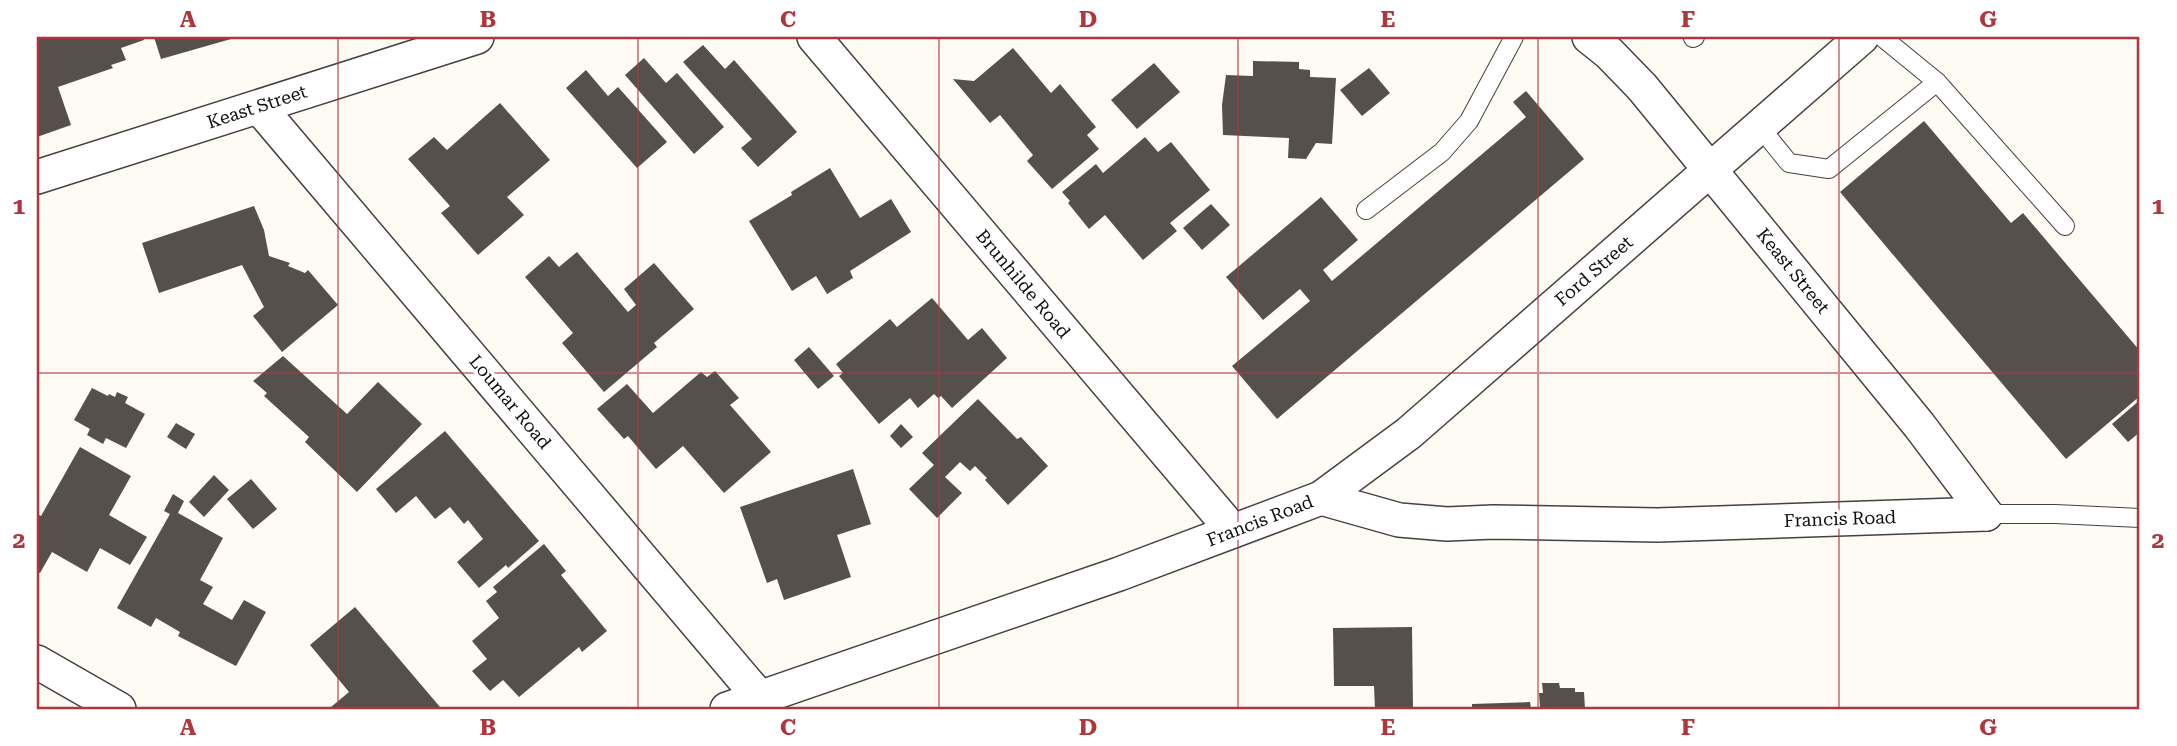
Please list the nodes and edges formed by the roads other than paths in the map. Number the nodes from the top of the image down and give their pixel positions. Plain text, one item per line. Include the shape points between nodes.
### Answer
1 (477, 37) edge
2 (814, 37) edge
3 (1514, 37) edge
4 (1589, 37) edge
5 (1861, 37) edge
6 (1882, 37) edge
7 (1937, 82) junction
8 (259, 107) junction
9 (1759, 127) junction
10 (1710, 170) junction
11 (37, 177) edge
12 (1366, 211) dead end
13 (2065, 226) dead end
14 (1321, 498) junction
15 (1986, 514) junction
16 (2140, 518) edge
17 (1233, 531) junction
18 (37, 662) edge
19 (760, 698) junction
20 (120, 709) edge
21 (727, 709) edge

1 - 8 street, Keast Street
2 - 17 street, Brunhilde Road
3 - 12 lane via 1469,121 1442,152
4 - 10 street, Keast Street via 1642,87
5 - 9 street, Ford Street
6 - 7 lane
7 - 9 lane via 1829,169 1789,163
7 - 13 lane
8 - 11 street, Keast Street
8 - 19 street, Loumar Road
9 - 10 street, Ford Street
10 - 14 street, Ford Street via 1409,433
10 - 15 street, Keast Street
14 - 15 street, Francis Road via 1399,520 1447,524 1657,525
14 - 17 street, Francis Road
15 - 16 lane
17 - 19 street, Francis Road
18 - 20 street
19 - 21 street, Francis Road

